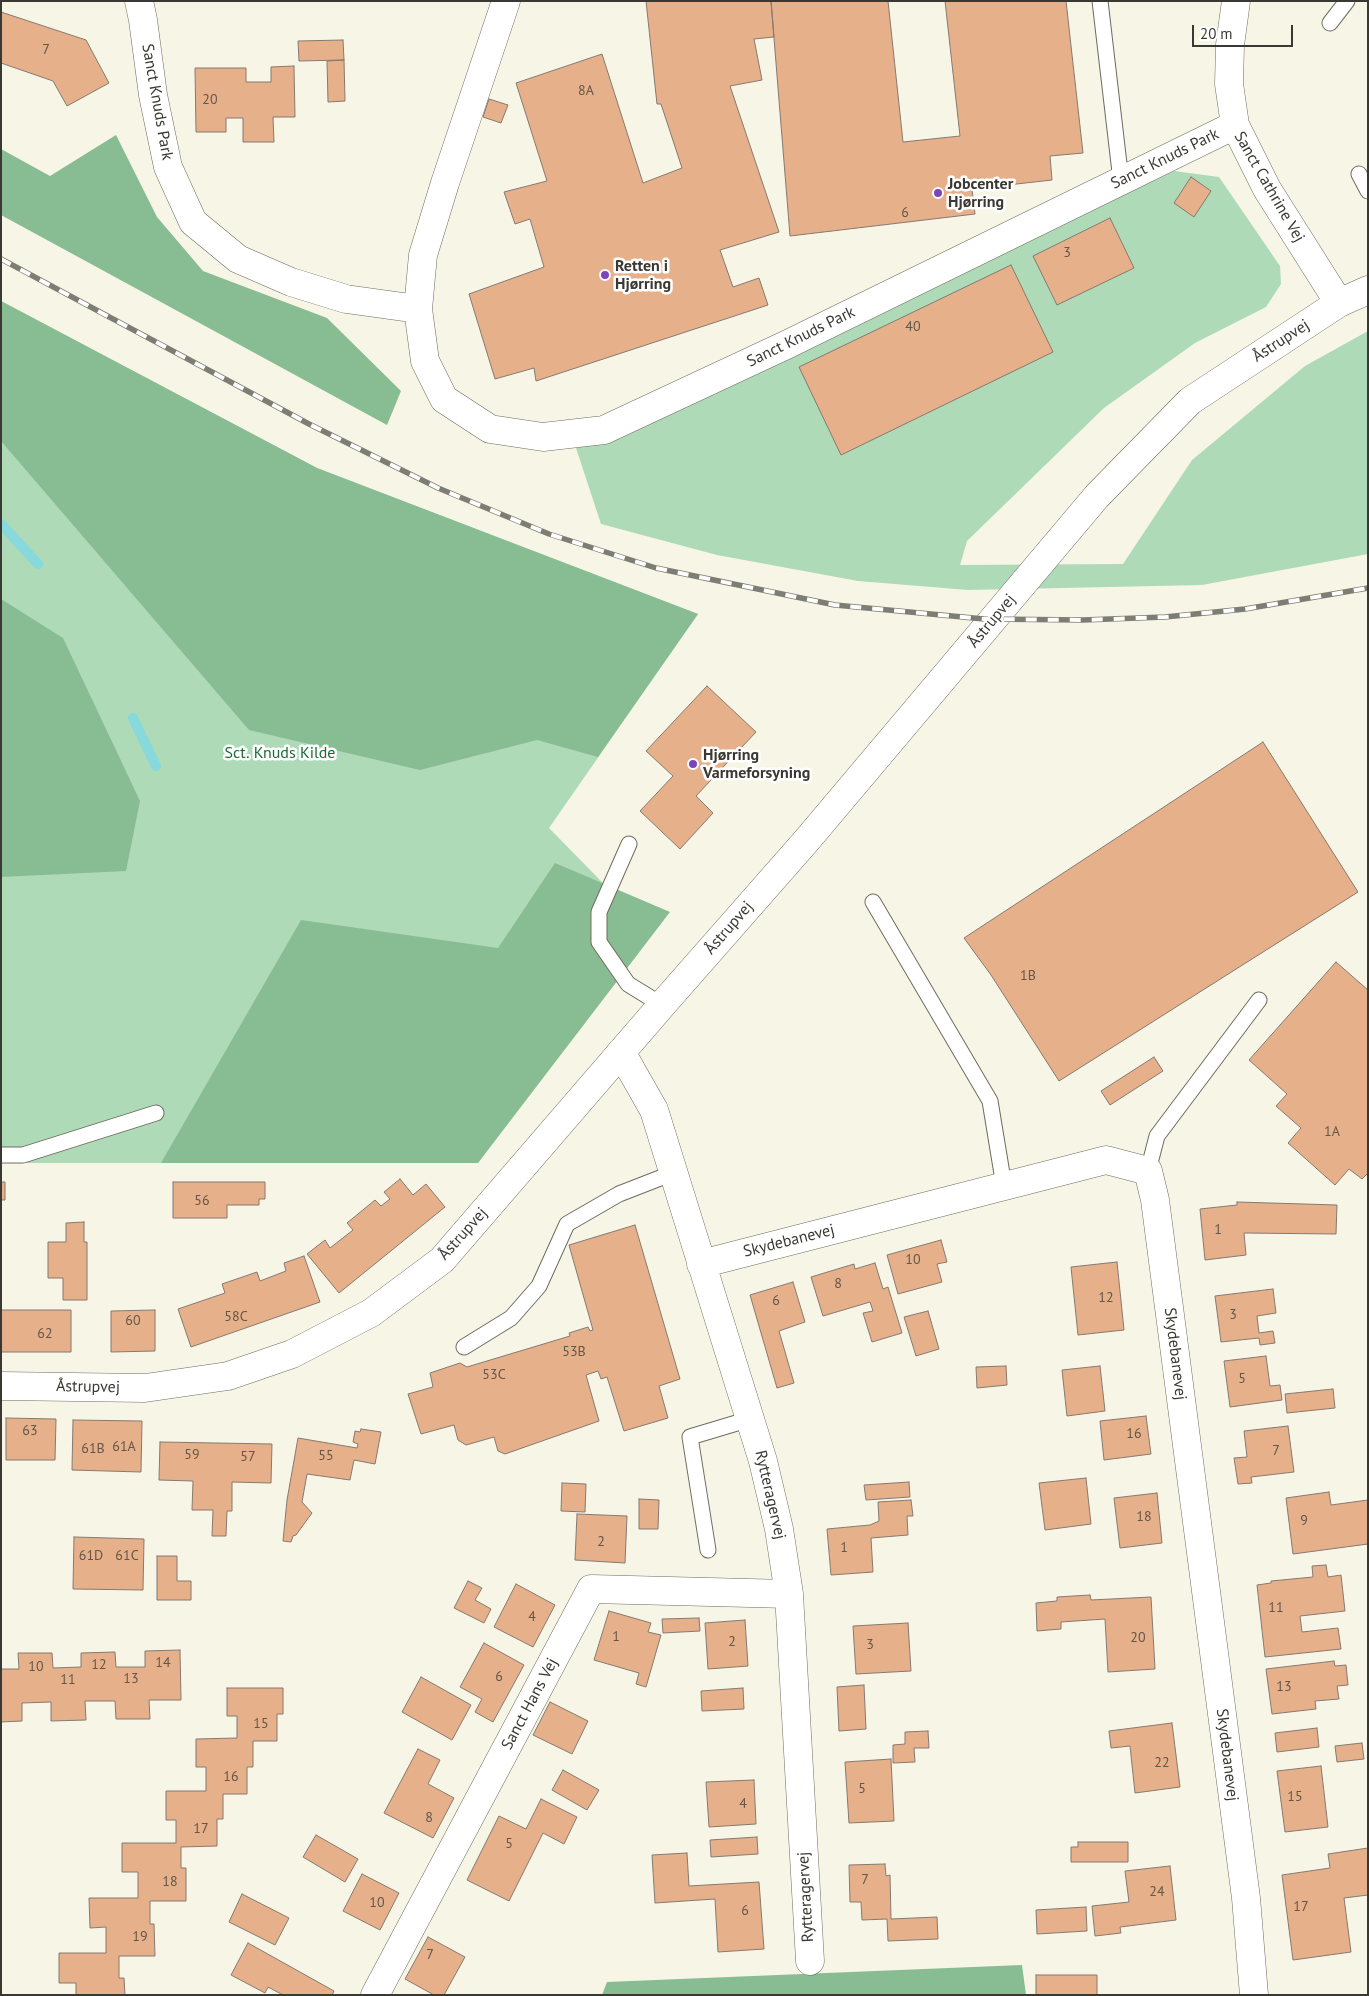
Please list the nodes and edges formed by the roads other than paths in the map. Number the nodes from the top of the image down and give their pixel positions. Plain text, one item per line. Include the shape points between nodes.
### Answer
1 (139, 1) edge
2 (506, 1) edge
3 (1100, 1) edge
4 (1236, 1) edge
5 (1347, 1) edge
6 (1330, 23) dead end
7 (1234, 125) junction
8 (1358, 174) dead end
9 (1121, 181) junction
10 (1368, 191) edge
11 (1368, 290) edge
12 (1338, 303) junction
13 (418, 309) junction
14 (629, 844) dead end
15 (874, 902) dead end
16 (1259, 1000) dead end
17 (662, 1005) junction
18 (621, 1052) junction
19 (156, 1113) dead end
20 (1, 1155) edge
21 (1148, 1170) junction
22 (673, 1173) junction
23 (1004, 1186) junction
24 (701, 1264) junction
25 (464, 1347) dead end
26 (1, 1386) edge
27 (750, 1418) junction
28 (708, 1550) dead end
29 (790, 1594) junction
30 (810, 1961) dead end
31 (375, 1995) edge
32 (1254, 1995) edge

1 - 13 street, Sanct Knuds Park via 168,167 193,222 238,259 291,282 346,299
2 - 13 street, Sanct Knuds Park via 423,255
3 - 9 lane
4 - 7 street, Sanct Cathrine Vej via 1229,84
5 - 6 lane
7 - 9 street, Sanct Knuds Park
7 - 12 street, Sanct Cathrine Vej via 1267,188
8 - 10 lane
9 - 13 street, Sanct Knuds Park via 604,430 543,437 490,429 444,399 425,361
11 - 12 street, Åstrupvej
12 - 17 street, Åstrupvej via 1190,400 1097,496 807,840
14 - 17 lane via 598,912 599,942 628,984
15 - 23 lane via 990,1101
16 - 21 lane via 1157,1136
17 - 18 street, Åstrupvej
18 - 22 street, Rytteragervej via 654,1110
18 - 26 street, Åstrupvej via 442,1260 371,1313 292,1354 228,1376 145,1388
19 - 20 lane via 23,1155
21 - 23 street, Skydebanevej via 1106,1160
21 - 32 street, Skydebanevej via 1244,1888
22 - 24 street, Rytteragervej
22 - 25 lane via 619,1194 567,1224 539,1286 511,1318
23 - 24 street, Skydebanevej
24 - 27 street, Rytteragervej
27 - 28 lane via 690,1436
27 - 29 street, Rytteragervej via 779,1529
29 - 30 street, Rytteragervej
29 - 31 street, Sanct Hans Vej via 591,1589

